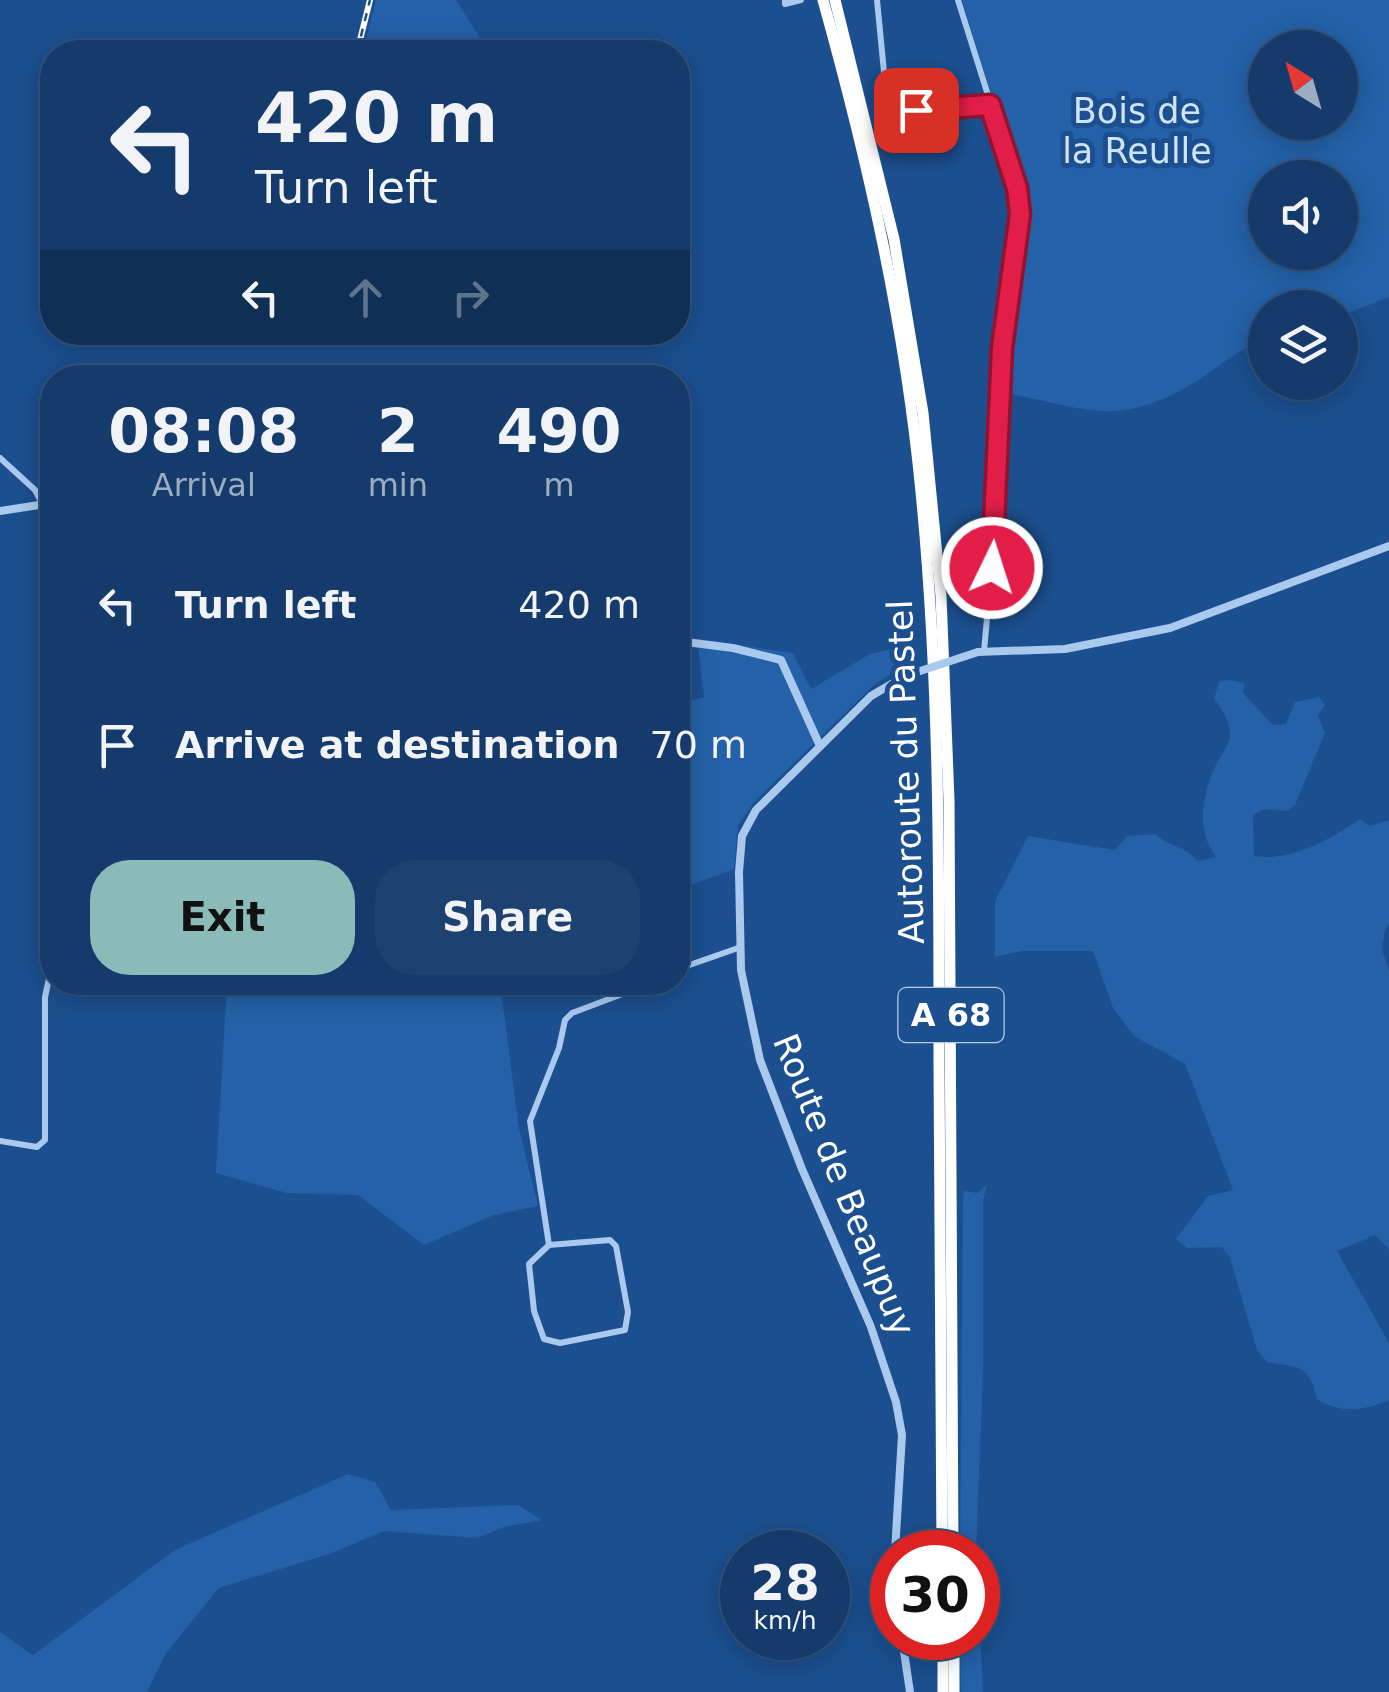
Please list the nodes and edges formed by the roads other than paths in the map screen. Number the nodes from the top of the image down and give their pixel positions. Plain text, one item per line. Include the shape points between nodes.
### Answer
1 (785, 0) edge
2 (801, 0) edge
3 (877, 0) edge
4 (958, 0) edge
5 (830, 4) edge
6 (990, 105) junction
7 (0, 458) edge
8 (40, 495) edge
9 (40, 504) edge
10 (0, 511) edge
11 (1389, 546) edge
12 (690, 643) edge
13 (981, 652) junction
14 (809, 723) junction
15 (828, 738) junction
16 (820, 746) junction
17 (741, 948) junction
18 (690, 966) edge
19 (46, 995) edge
20 (620, 995) edge
21 (0, 1141) edge
22 (549, 1245) junction
23 (897, 1530) edge
24 (942, 1530) edge
25 (953, 1530) edge
26 (905, 1660) edge
27 (943, 1660) edge
28 (954, 1660) edge
29 (910, 1692) edge
30 (943, 1692) edge
31 (954, 1692) edge

1 - 2 street
3 - 6 street via 886,82 896,105
4 - 6 street
5 - 24 highway, Autoroute du Pastel / A 68 via 898,325 930,594
5 - 25 highway, Autoroute du Pastel / A 68 via 872,142 906,305 941,596 949,800
6 - 13 street via 1020,214 1002,348 994,543
7 - 8 street
9 - 10 street
11 - 13 street, Route de Beaupuy via 1200,620 1065,649
12 - 14 street via 781,660
13 - 15 street, Route de Beaupuy, bridge via 882,687
14 - 15 street
14 - 16 street
15 - 16 street, Route de Beaupuy
16 - 17 street, Route de Beaupuy via 756,810 742,836
17 - 18 street
17 - 23 street, Route de Beaupuy via 760,1060 896,1402 902,1435
19 - 21 street via 45,1140 37,1147
20 - 22 street via 565,1020 530,1120
22 - 22 street via 529,1264 544,1339 560,1343 624,1330 628,1312 614,1242
26 - 29 street
27 - 30 highway
28 - 31 highway

